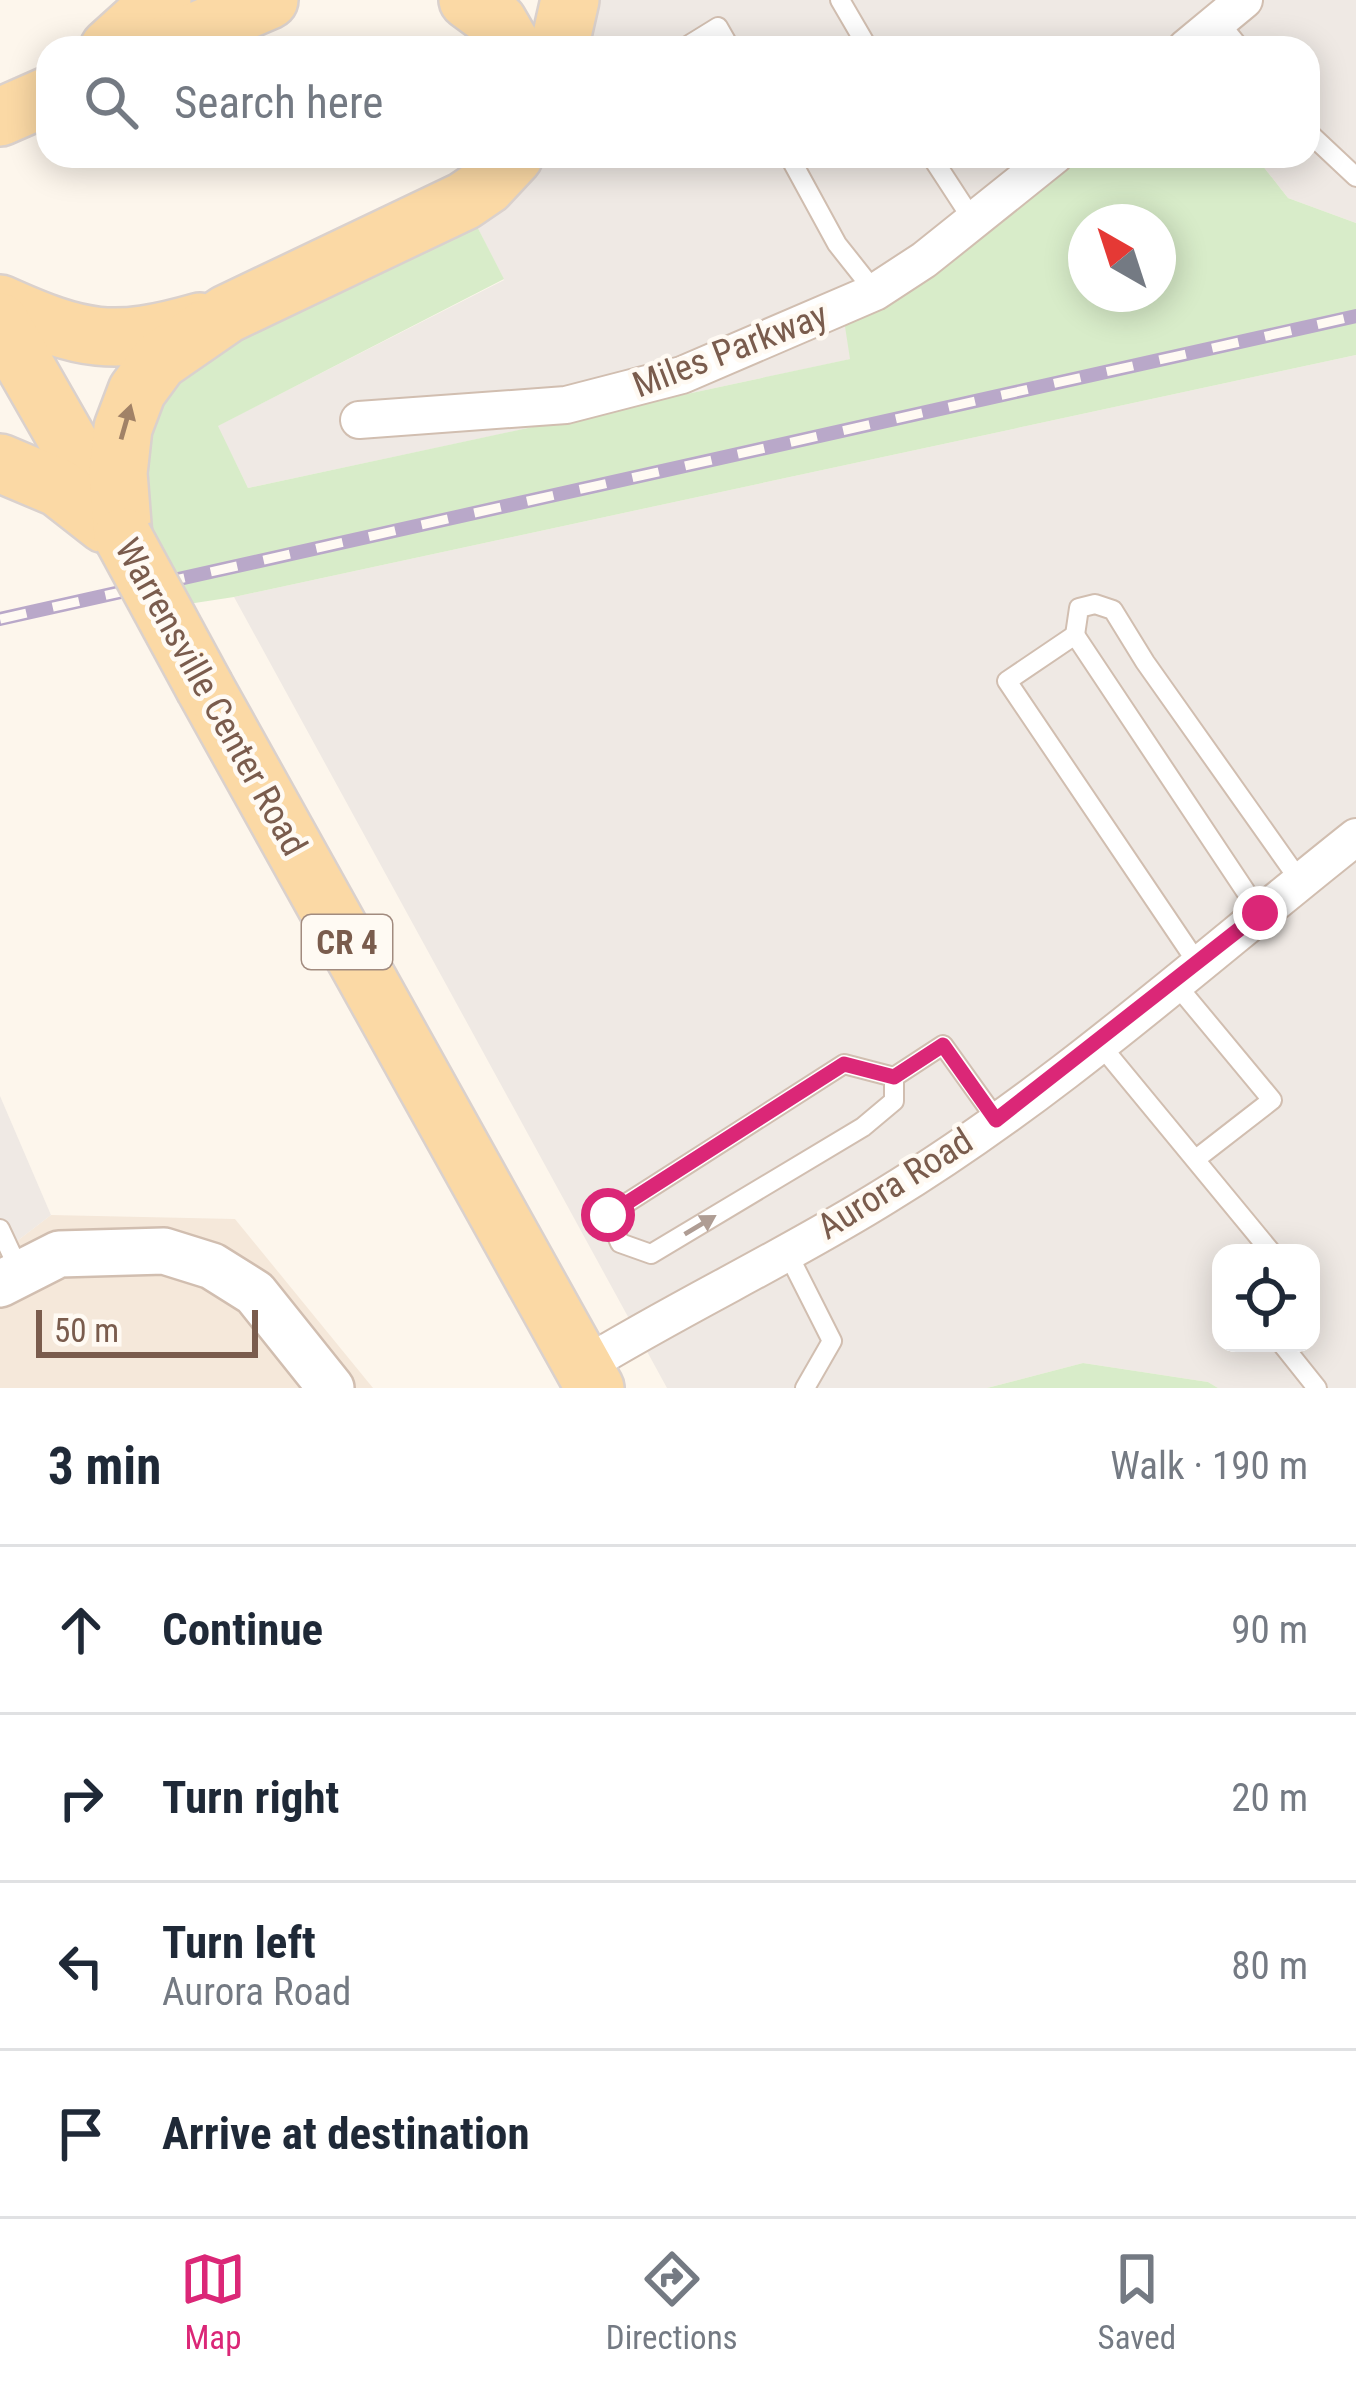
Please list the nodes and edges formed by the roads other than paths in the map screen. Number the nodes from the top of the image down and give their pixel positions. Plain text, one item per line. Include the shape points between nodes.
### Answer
1 (162, 0) edge
2 (269, 0) edge
3 (468, 0) edge
4 (570, 0) edge
5 (840, 0) edge
6 (122, 36) edge
7 (186, 36) edge
8 (506, 36) edge
9 (562, 36) edge
10 (861, 36) edge
11 (36, 101) edge
12 (0, 117) edge
13 (1320, 143) edge
14 (501, 168) edge
15 (796, 168) edge
16 (939, 168) edge
17 (1039, 168) edge
18 (1356, 177) edge
19 (974, 222) junction
20 (875, 292) junction
21 (0, 304) edge
22 (227, 314) junction
23 (0, 322) edge
24 (359, 420) dead end
25 (0, 463) edge
26 (123, 537) junction
27 (1075, 635) junction
28 (1356, 837) edge
29 (1300, 881) junction
30 (1260, 913) junction
31 (1186, 973) junction
32 (1098, 1042) junction
33 (894, 1077) junction
34 (996, 1120) junction
35 (1196, 1159) junction
36 (0, 1229) edge
37 (1265, 1244) edge
38 (786, 1250) junction
39 (10, 1279) edge
40 (1288, 1352) edge
41 (576, 1381) edge
42 (331, 1388) edge
43 (806, 1388) edge
44 (1317, 1388) edge

1 - 6 main road
2 - 7 main road
3 - 8 main road
4 - 9 main road
5 - 10 lane
11 - 12 main road
13 - 18 lane
14 - 22 main road via 464,201
15 - 20 lane via 837,244
16 - 19 lane
17 - 19 street, Miles Parkway
19 - 20 street, Miles Parkway
20 - 24 street, Miles Parkway via 682,375 611,395
21 - 22 main road via 54,328 107,339
26 -> 22 main road via 118,473 133,399 159,361
23 - 26 main road, Warrensville Center Road / CR 4
25 - 26 main road via 58,488
26 - 41 main road, Warrensville Center Road / CR 4, bridge
27 - 29 lane via 1079,608 1113,610
27 - 30 lane
27 - 31 lane via 1006,681
28 - 29 street, Aurora Road
29 - 30 street, Aurora Road
30 - 31 street, Aurora Road
31 - 32 street, Aurora Road
31 - 35 lane via 1272,1100
32 - 34 street, Aurora Road
32 - 35 lane
33 -> 33 lane via 844,1064 608,1215 620,1243 651,1254 863,1127 894,1101
33 - 34 lane via 943,1045
34 - 38 street, Aurora Road via 886,1196
35 - 37 lane
36 - 39 lane
38 - 41 street, Aurora Road via 673,1311
38 - 43 lane via 832,1341
39 - 42 street via 58,1254 164,1251 212,1266 255,1293
40 - 44 lane

